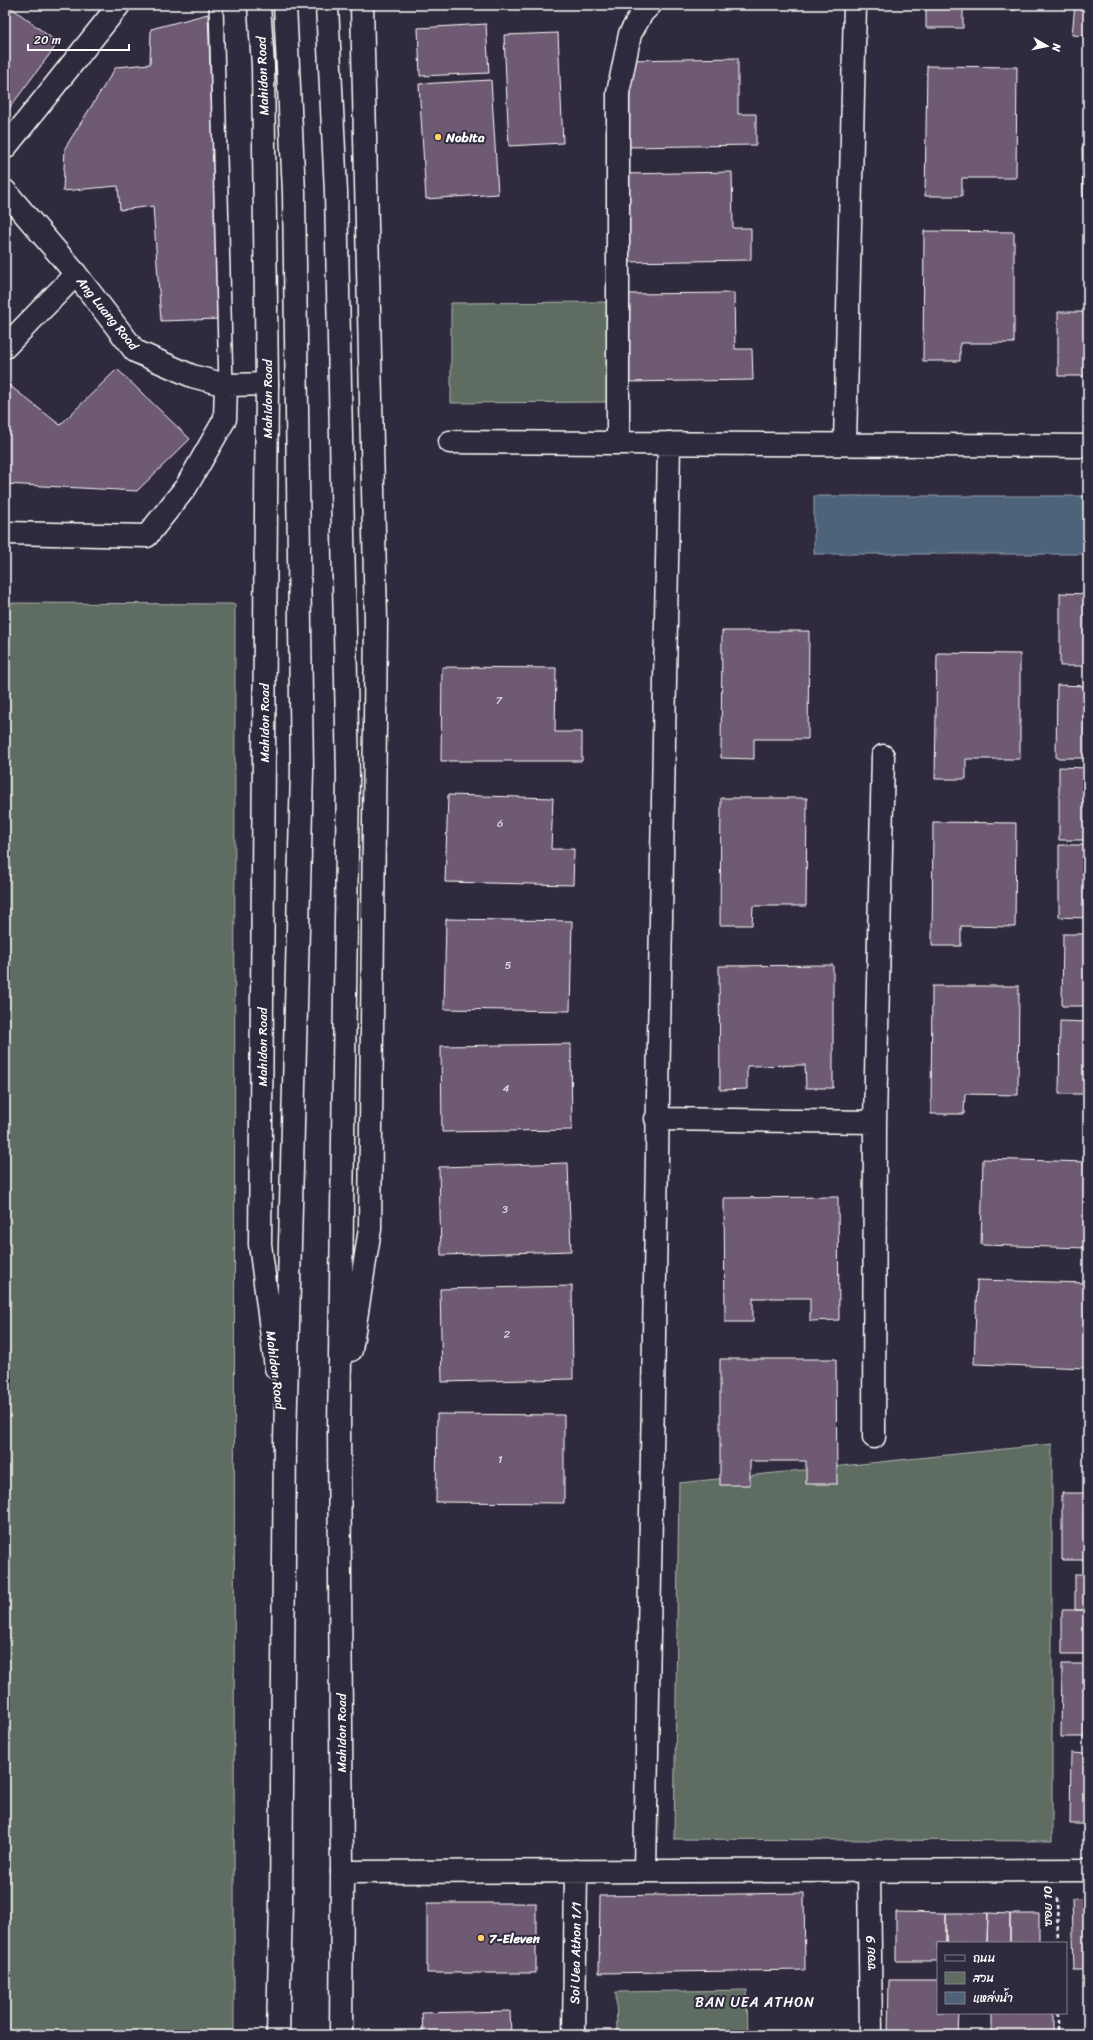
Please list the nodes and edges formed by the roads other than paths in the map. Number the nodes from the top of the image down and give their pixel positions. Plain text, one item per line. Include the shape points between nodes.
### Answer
1 (119, 5) edge
2 (216, 5) edge
3 (259, 5) edge
4 (285, 5) edge
5 (327, 5) edge
6 (362, 5) edge
7 (650, 5) edge
8 (855, 5) edge
9 (5, 148) edge
10 (5, 191) edge
11 (76, 274) junction
12 (5, 347) edge
13 (267, 384) junction
14 (226, 385) junction
15 (450, 442) dead end
16 (618, 443) junction
17 (669, 443) junction
18 (845, 444) junction
19 (1088, 446) edge
20 (5, 533) edge
21 (883, 756) dead end
22 (656, 1119) junction
23 (875, 1122) junction
24 (339, 1430) junction
25 (874, 1437) dead end
26 (285, 1441) junction
27 (870, 1870) junction
28 (1088, 1870) edge
29 (576, 1871) junction
30 (645, 1871) junction
31 (342, 1872) junction
32 (278, 2035) edge
33 (341, 2035) edge
34 (574, 2035) edge
35 (871, 2035) edge

1 - 9 main road
2 - 14 lane
3 - 13 main road, Mahidon Road via 263,66
4 - 26 main road, Mahidon Road via 294,192 302,771
5 - 24 main road, Mahidon Road via 336,192 348,777
6 - 24 main road, Mahidon Road via 376,620 370,1230
7 - 16 main road via 642,13 630,34 618,93
8 - 18 main road
10 - 11 main road, Ang Luang Road
11 - 12 main road
11 - 14 main road, Ang Luang Road via 135,351 192,376
13 - 14 main road, Ang Luang Road
13 - 26 main road, Mahidon Road via 260,1244
14 - 20 main road via 226,419 186,487 147,536
15 - 16 main road
16 - 17 main road
17 - 18 main road
17 - 22 main road
18 - 19 main road
21 - 23 main road
22 - 23 main road
22 - 30 main road
23 - 25 main road
24 - 31 main road, Mahidon Road
26 - 32 main road, Mahidon Road
27 - 28 main road
27 - 30 main road
27 - 35 main road, ซอย 9
29 - 30 main road
29 - 31 main road
29 - 34 main road, Soi Uea Athon 1/1
31 - 33 main road, Mahidon Road

